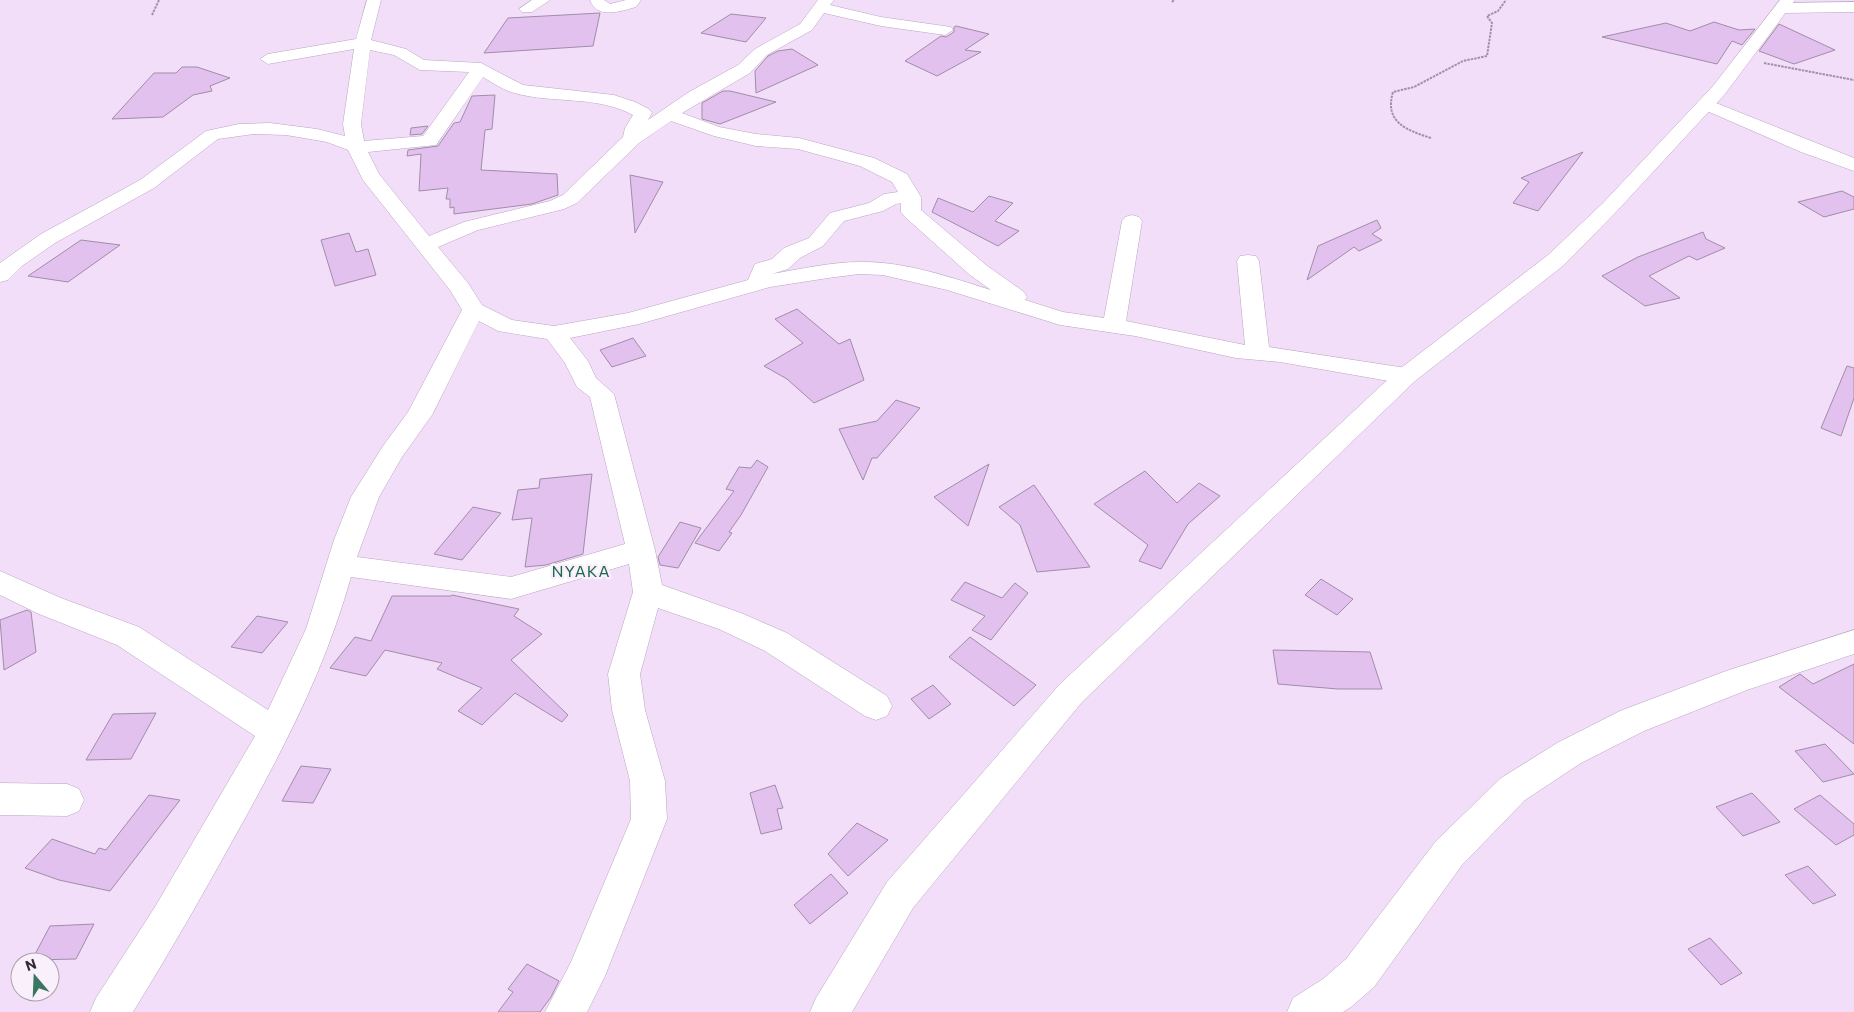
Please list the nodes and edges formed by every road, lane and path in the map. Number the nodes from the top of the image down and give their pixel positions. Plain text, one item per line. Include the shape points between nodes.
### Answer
1 (160, 0) edge
2 (374, 0) edge
3 (543, 0) edge
4 (598, 0) edge
5 (634, 0) edge
6 (1506, 0) edge
7 (823, 3) edge
8 (1786, 4) edge
9 (1854, 7) edge
10 (527, 9) dead end
11 (152, 15) dead end
12 (945, 30) dead end
13 (363, 43) junction
14 (1745, 56) junction
15 (268, 59) dead end
16 (481, 68) junction
17 (1854, 80) edge
18 (1706, 104) junction
19 (670, 114) junction
20 (1431, 138) dead end
21 (632, 139) junction
22 (356, 147) junction
23 (1854, 165) edge
24 (910, 197) junction
25 (1132, 221) dead end
26 (427, 244) junction
27 (1248, 261) dead end
28 (0, 275) edge
29 (757, 284) junction
30 (473, 310) junction
31 (1034, 310) junction
32 (1114, 326) junction
33 (554, 333) junction
34 (1258, 353) junction
35 (1406, 376) junction
36 (641, 550) junction
37 (340, 565) junction
38 (0, 582) edge
39 (648, 592) junction
40 (1854, 642) edge
41 (876, 706) dead end
42 (276, 732) junction
43 (0, 799) edge
44 (67, 800) dead end
45 (110, 1012) edge
46 (565, 1012) edge
47 (830, 1012) edge
48 (1307, 1012) edge

1 - 11 path
2 - 13 street
3 - 10 street
4 - 5 street via 608,9 631,4
6 - 20 path via 1498,11 1487,16 1492,23 1487,56 1463,61 1414,87 1393,92 1390,108 1396,120 1415,133
7 - 12 street via 843,14 890,24
7 - 19 street via 806,27 761,52 744,69
8 - 9 street
8 - 14 street
13 - 15 street
13 - 16 street via 400,52 420,65
13 - 22 street via 352,124
14 - 17 path
14 - 18 street
16 - 21 street via 517,88 611,100 633,106 643,113
16 - 22 street via 429,141
18 - 23 street
18 - 35 street via 1556,260
19 - 21 street
19 - 24 street via 714,131 756,140 799,144 867,162 900,178
21 - 26 street via 584,188 565,202 471,226
22 - 26 street via 370,176
22 - 28 street via 306,133 245,128 212,135 138,189 53,236
24 - 29 street via 891,198 876,207 837,218 816,242 792,253 780,264 763,269
24 - 31 street via 911,212 978,270
25 - 32 street
26 - 30 street
27 - 34 street
29 - 31 street via 828,271 883,269 953,285
29 - 33 street via 614,323
30 - 33 street via 506,326
30 - 37 street via 419,415 365,497
31 - 32 street
32 - 34 street
33 - 36 street via 576,361 586,382 602,394
34 - 35 street
35 - 47 street via 1071,693 900,895
36 - 37 street via 511,588
36 - 39 street
37 - 42 street via 320,629
38 - 42 street via 50,606 128,636
39 - 41 street via 730,620 776,642
39 - 46 street via 624,674 624,688 645,764 651,801 649,818 585,976
40 - 48 street via 1737,680 1632,722 1569,753 1513,788 1449,852 1360,973
42 - 45 street via 168,920
43 - 44 street

